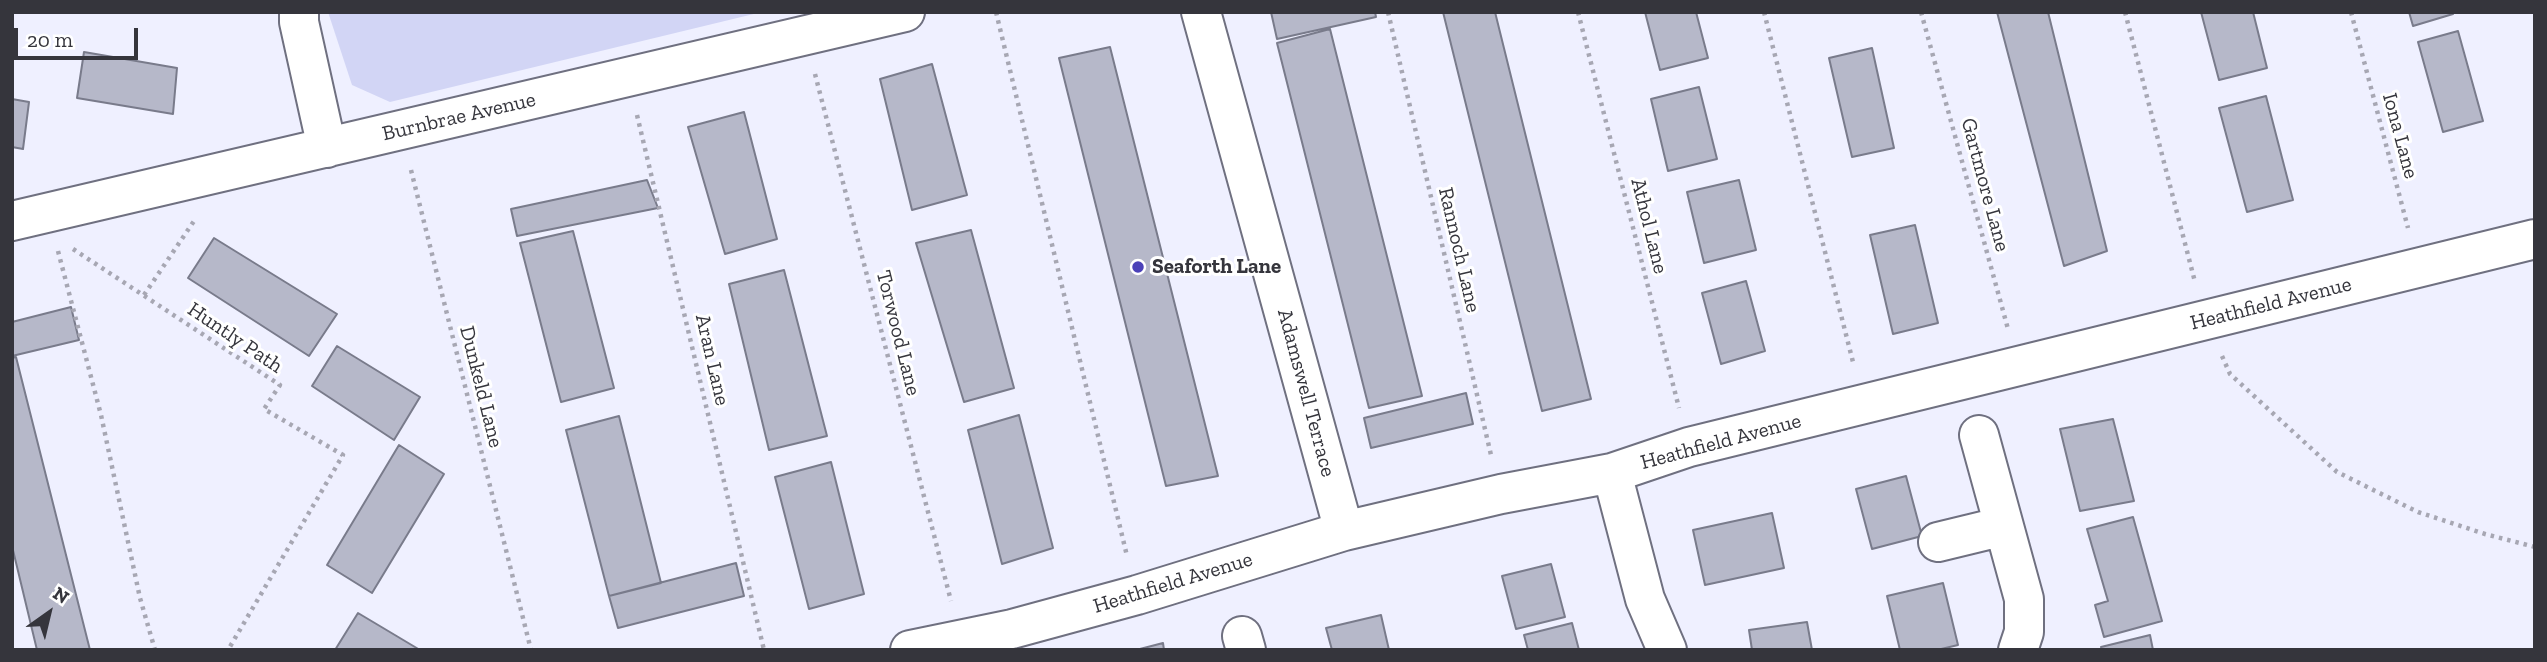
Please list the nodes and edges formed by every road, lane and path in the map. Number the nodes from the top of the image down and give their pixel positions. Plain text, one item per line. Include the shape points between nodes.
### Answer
1 (299, 12) edge
2 (905, 12) edge
3 (996, 12) edge
4 (1201, 12) edge
5 (1388, 12) edge
6 (1578, 12) edge
7 (1764, 12) edge
8 (1921, 12) edge
9 (2124, 12) edge
10 (2351, 12) edge
11 (806, 36) junction
12 (628, 77) junction
13 (401, 131) junction
14 (327, 148) junction
15 (227, 171) junction
16 (31, 225) edge
17 (2535, 239) edge
18 (2419, 269) junction
19 (144, 295) junction
20 (2205, 321) junction
21 (2018, 366) junction
22 (1864, 404) junction
23 (1979, 435) dead end
24 (1689, 447) junction
25 (1612, 473) junction
26 (1501, 494) junction
27 (2004, 526) junction
28 (1343, 531) junction
29 (1938, 542) dead end
30 (2535, 547) edge
31 (1137, 595) junction
32 (960, 638) junction
33 (155, 650) edge
34 (228, 650) edge
35 (531, 650) edge
36 (764, 650) edge
37 (910, 650) edge
38 (1667, 650) edge
39 (2018, 650) edge

1 - 14 street
2 - 11 street, Burnbrae Avenue
3 - 31 path
4 - 28 street, Adamswell Terrace
5 - 26 path, Rannoch Lane
6 - 24 path, Athol Lane
7 - 22 path
8 - 21 path, Gartmore Lane
9 - 20 path
10 - 18 path, Iona Lane
11 - 12 street, Burnbrae Avenue
11 - 32 path, Torwood Lane
12 - 13 street, Burnbrae Avenue
12 - 36 path, Aran Lane
13 - 14 street, Burnbrae Avenue
13 - 35 path, Dunkeld Lane
14 - 15 street, Burnbrae Avenue
15 - 16 street, Burnbrae Avenue
15 - 19 path
16 - 19 path, Huntly Path
16 - 33 path via 101,415
17 - 18 street, Heathfield Avenue
18 - 20 street, Heathfield Avenue
19 - 34 path, Huntly Path via 280,385 264,409 343,455
20 - 21 street, Heathfield Avenue
20 - 30 path via 2230,374 2337,472 2418,512
21 - 22 street, Heathfield Avenue
22 - 24 street, Heathfield Avenue
23 - 27 street
24 - 25 street, Heathfield Avenue
25 - 26 street, Heathfield Avenue
25 - 38 street via 1645,599
26 - 28 street, Heathfield Avenue
27 - 29 street
27 - 39 street via 2024,599 2024,632
28 - 31 street, Heathfield Avenue
31 - 32 street, Heathfield Avenue via 1012,629
32 - 37 street, Heathfield Avenue

